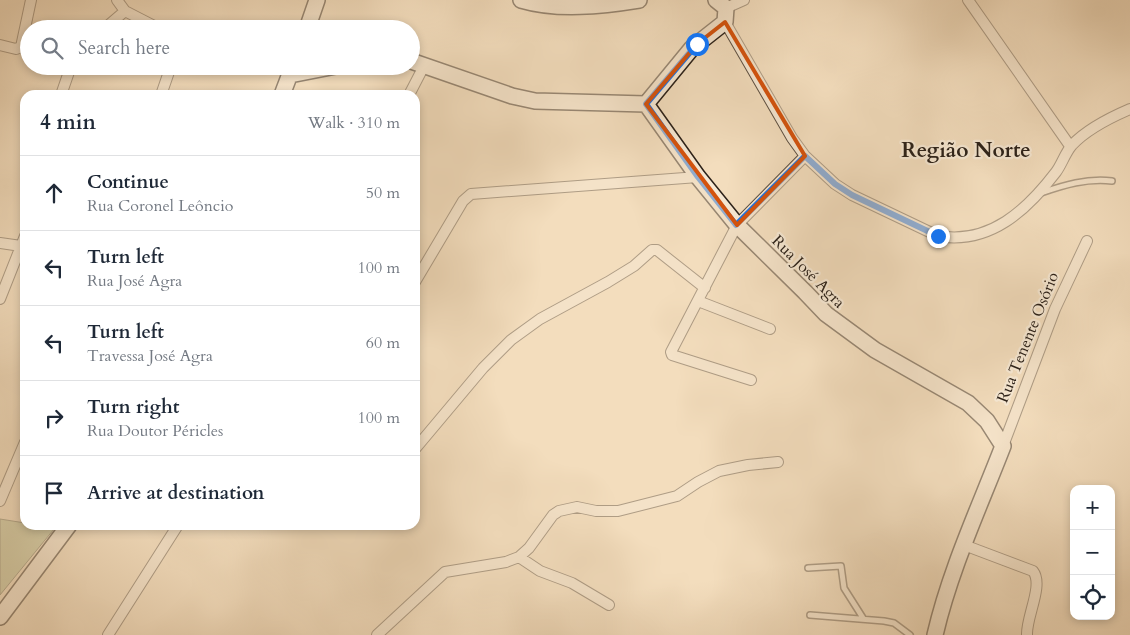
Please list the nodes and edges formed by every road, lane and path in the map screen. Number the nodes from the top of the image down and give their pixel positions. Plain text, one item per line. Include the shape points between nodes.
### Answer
1 (31, 0) edge
2 (117, 0) edge
3 (318, 0) edge
4 (521, 0) edge
5 (639, 0) edge
6 (744, 0) edge
7 (968, 0) edge
8 (540, 2) edge
9 (723, 10) edge
10 (125, 11) junction
11 (26, 20) edge
12 (114, 20) edge
13 (142, 20) edge
14 (310, 20) edge
15 (0, 45) edge
16 (20, 48) edge
17 (420, 64) edge
18 (68, 75) edge
19 (168, 75) edge
20 (290, 75) edge
21 (415, 75) edge
22 (63, 90) edge
23 (162, 90) edge
24 (284, 90) edge
25 (411, 90) edge
26 (646, 104) junction
27 (1130, 109) edge
28 (1070, 146) junction
29 (805, 156) junction
30 (698, 177) junction
31 (1112, 181) dead end
32 (1038, 194) junction
33 (736, 225) junction
34 (20, 240) edge
35 (1087, 241) dead end
36 (0, 243) edge
37 (20, 249) edge
38 (420, 274) edge
39 (704, 288) junction
40 (0, 298) edge
41 (698, 301) junction
42 (770, 329) dead end
43 (751, 380) dead end
44 (986, 421) joint
45 (420, 443) edge
46 (1003, 446) junction
47 (20, 454) edge
48 (778, 462) dead end
49 (0, 501) edge
50 (65, 530) edge
51 (175, 530) edge
52 (964, 545) junction
53 (519, 557) junction
54 (808, 568) dead end
55 (609, 605) dead end
56 (810, 614) dead end
57 (0, 617) edge
58 (863, 618) junction
59 (108, 635) edge
60 (377, 635) edge
61 (910, 635) edge
62 (934, 635) edge
63 (1027, 635) edge

1 - 11 street
2 - 10 street
3 - 14 street
4 - 8 street
5 - 8 street via 570,6
6 - 9 street
7 - 28 street
9 - 26 street
9 - 29 street via 792,138
10 - 12 street
10 - 13 street
15 - 16 street
17 - 26 street via 535,101
18 - 22 street
19 - 23 street
20 - 24 street
21 - 25 street
26 - 30 street, Rua José Agra
27 - 28 street via 1090,130
28 - 32 street
29 - 32 street via 852,195 919,228 949,238 984,233 995,228 1012,218
29 - 33 street
30 - 33 street, Rua José Agra
30 - 38 street via 471,194 463,201
31 - 32 lane via 1083,181
33 - 39 street
33 - 44 street, Rua José Agra via 838,324 875,350 968,403
34 - 36 street
35 - 46 street, Rua Tenente Osório via 1055,309
37 - 40 street
39 - 41 street
39 - 45 street via 657,250 652,250 634,266 540,319 511,340
41 - 42 street
41 - 43 street via 671,354
44 - 46 street, Rua Tenente Osório
46 - 52 street, Rua Tenente Osório
47 - 49 street
48 - 53 street via 720,471 677,496 618,512 596,512 577,507 559,511
50 - 57 street
51 - 59 street
52 - 62 street, Rua Tenente Osório
52 - 63 street via 1033,571 1037,584 1026,626
53 - 55 street
53 - 60 street via 445,572
54 - 58 lane via 841,566 844,588
56 - 58 lane
58 - 61 lane via 894,623

